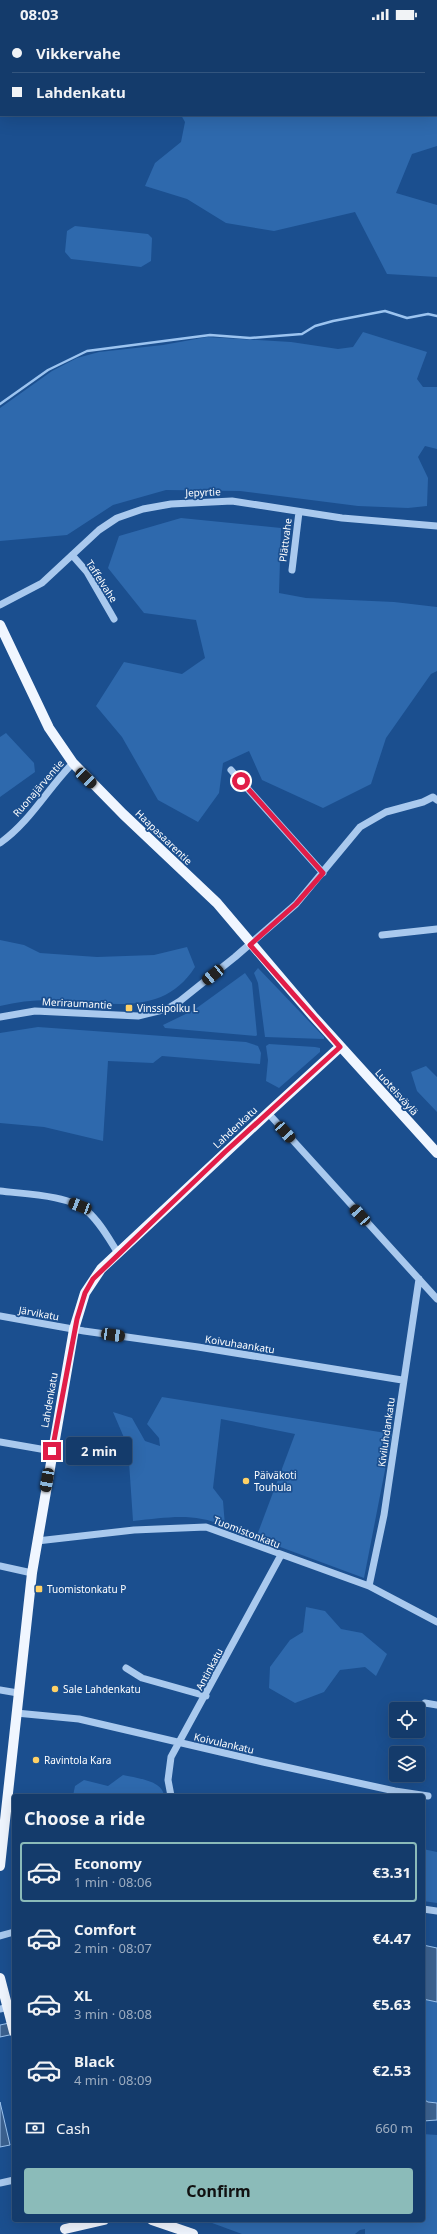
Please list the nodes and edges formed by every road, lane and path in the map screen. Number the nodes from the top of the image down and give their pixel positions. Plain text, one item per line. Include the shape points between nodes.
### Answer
1 (299, 512) junction
2 (437, 526) edge
3 (72, 555) junction
4 (292, 570) dead end
5 (0, 605) edge
6 (114, 619) dead end
7 (0, 625) edge
8 (73, 763) junction
9 (231, 770) dead end
10 (436, 796) edge
11 (0, 843) edge
12 (323, 873) junction
13 (437, 929) edge
14 (382, 934) dead end
15 (250, 945) junction
16 (0, 1017) edge
17 (340, 1047) junction
18 (268, 1112) junction
19 (437, 1153) edge
20 (0, 1191) edge
21 (118, 1253) junction
22 (419, 1279) junction
23 (437, 1299) edge
24 (0, 1316) edge
25 (74, 1329) junction
26 (402, 1380) junction
27 (0, 1442) edge
28 (52, 1451) junction
29 (37, 1541) junction
30 (281, 1555) junction
31 (0, 1566) edge
32 (32, 1573) junction
33 (369, 1586) junction
34 (437, 1622) edge
35 (126, 1668) dead end
36 (0, 1690) edge
37 (18, 1693) junction
38 (206, 1696) junction
39 (425, 1703) edge
40 (437, 1705) edge
41 (16, 1713) junction
42 (180, 1744) junction
43 (171, 1794) edge
44 (415, 1794) edge
45 (425, 1796) edge
46 (428, 1796) dead end
47 (3, 1814) edge
48 (0, 1866) edge
49 (425, 1908) edge
50 (437, 1911) edge
51 (12, 1933) edge
52 (0, 1936) edge
53 (0, 1978) edge
54 (6, 2011) edge
55 (12, 2027) edge
56 (12, 2180) edge
57 (0, 2183) edge
58 (94, 2222) edge
59 (158, 2222) edge
60 (64, 2228) edge
61 (193, 2234) edge

1 - 2 street, Jepyrtie
1 - 3 street, Jepyrtie via 232,501 171,504 143,509 117,518 98,530
1 - 4 street, Plättvahe
3 - 5 street, Jepyrtie via 42,582
3 - 6 street, Taffelvahe via 87,572
7 - 8 main road, Haapasaarentie via 49,728
8 - 11 street, Ruonajärventie via 59,776 27,818
8 - 15 main road, Haapasaarentie via 217,903
9 - 12 street
10 - 12 street, Meriraumantie via 386,812 366,823 352,836
12 - 15 street, Meriraumantie via 296,904
13 - 14 street
15 - 16 street, Meriraumantie via 180,1001 154,1013 138,1016 36,1011
15 - 17 main road, Haapasaarentie
17 - 18 main road, Lahdenkatu
17 - 19 main road, Luoteisväylä
18 - 21 main road, Lahdenkatu
18 - 22 street
20 - 21 street via 68,1201 80,1206 91,1215
21 - 25 main road, Lahdenkatu via 93,1279 85,1293
22 - 23 street
22 - 26 street, Kiviluhdankatu
24 - 25 street, Järvikatu
25 - 26 street, Koivuhaankatu
25 - 28 main road, Lahdenkatu
26 - 33 street, Kiviluhdankatu via 384,1515
27 - 28 street
28 - 29 main road, Lahdenkatu
29 - 30 street, Tuomistonkatu via 193,1526 212,1529
29 - 32 main road, Lahdenkatu
30 - 33 street, Tuomistonkatu
30 - 38 street, Antinkatu
31 - 32 street
32 - 37 main road, Lahdenkatu
33 - 34 street, Tuomistonkatu
35 - 38 street via 142,1678
36 - 37 street
37 - 41 main road, Lahdenkatu
38 - 42 street, Antinkatu
39 - 40 street
41 - 42 street, Koivulankatu via 79,1719
41 - 47 main road, Lahdenkatu
42 - 43 street, Antinkatu via 171,1757 168,1768
42 - 44 street, Koivulankatu
45 - 46 street, Koivulankatu
47 - 48 main road, Lahdenkatu
49 - 50 street
51 - 52 street
53 - 54 main road
54 - 55 main road
56 - 57 street
58 - 60 main road
59 - 61 main road

